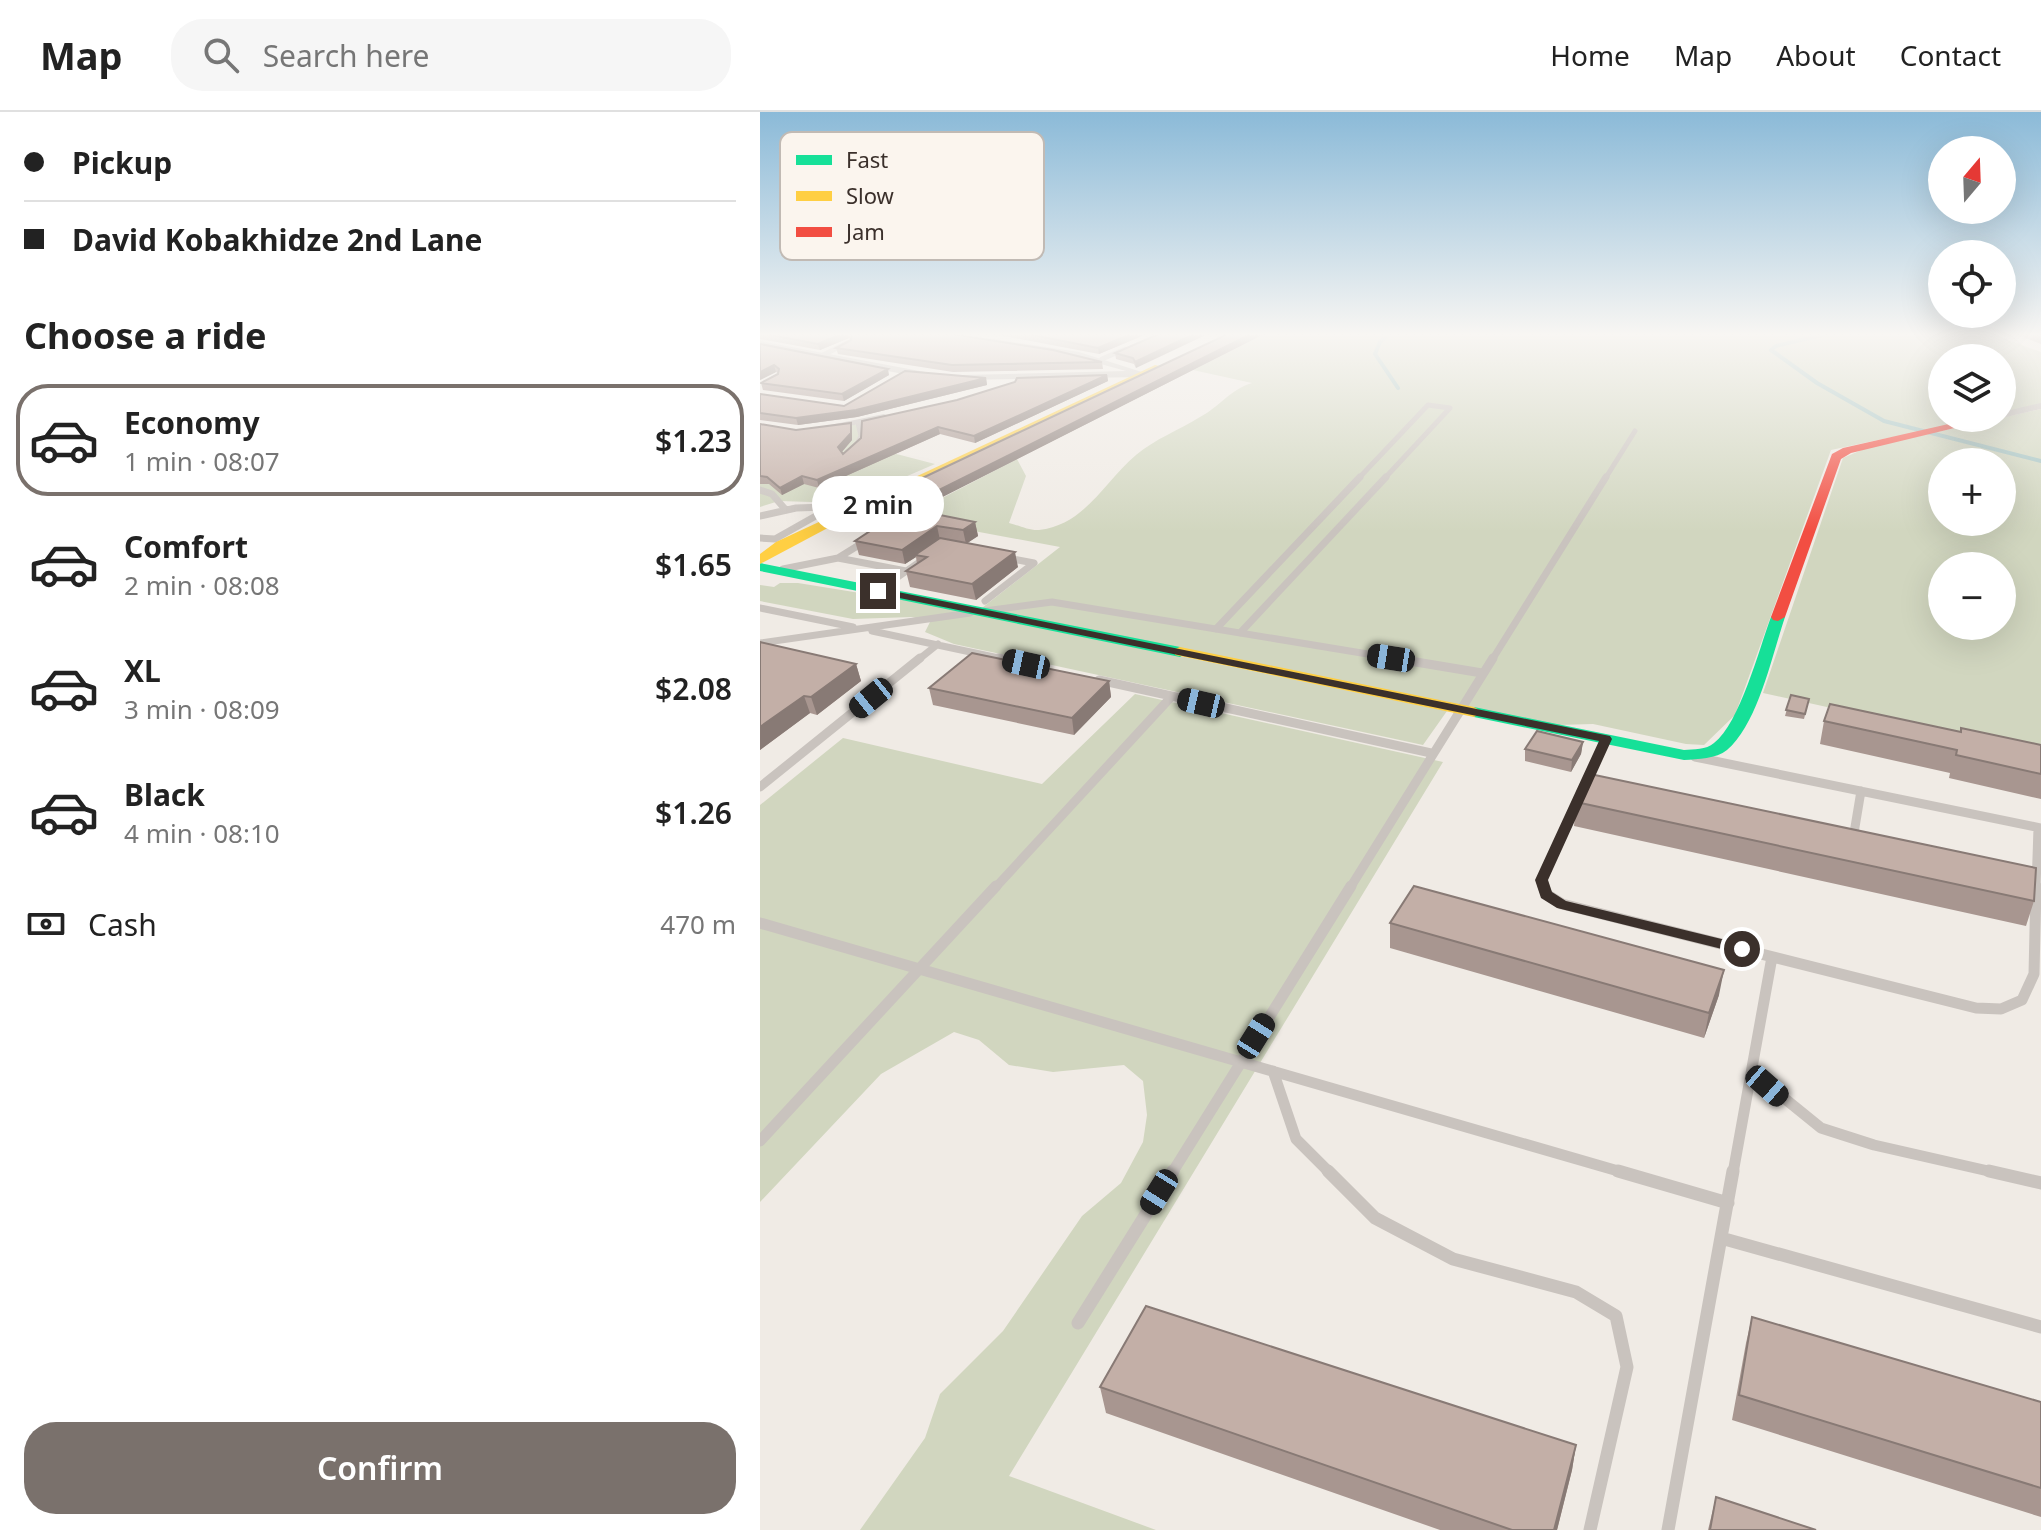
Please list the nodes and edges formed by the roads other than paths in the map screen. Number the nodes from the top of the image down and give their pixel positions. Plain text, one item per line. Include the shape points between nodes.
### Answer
1 (1088, 399) edge
2 (2041, 406) edge
3 (2016, 412) edge
4 (899, 414) edge
5 (858, 423) junction
6 (817, 429) edge
7 (1635, 431) dead end
8 (1928, 432) edge
9 (852, 450) edge
10 (760, 490) edge
11 (848, 508) junction
12 (785, 509) junction
13 (760, 516) edge
14 (760, 538) edge
15 (930, 555) edge
16 (838, 558) junction
17 (1003, 558) edge
18 (760, 560) edge
19 (769, 569) edge
20 (906, 571) junction
21 (878, 591) junction
22 (982, 606) junction
23 (760, 608) edge
24 (863, 629) junction
25 (1216, 629) junction
26 (1240, 633) junction
27 (760, 643) edge
28 (938, 644) junction
29 (1040, 667) edge
30 (1482, 673) junction
31 (1084, 677) edge
32 (1172, 696) junction
33 (1459, 709) junction
34 (1606, 739) junction
35 (1431, 753) junction
36 (1684, 755) junction
37 (760, 787) edge
38 (1861, 791) junction
39 (2040, 828) edge
40 (1854, 833) edge
41 (760, 923) edge
42 (1772, 957) junction
43 (920, 969) junction
44 (1240, 1062) junction
45 (1273, 1071) junction
46 (1752, 1072) junction
47 (760, 1141) edge
48 (2041, 1183) edge
49 (1728, 1203) junction
50 (1721, 1238) junction
51 (1078, 1323) dead end
52 (2041, 1327) edge
53 (1590, 1530) edge
54 (1668, 1530) edge

1 - 11 street
2 - 3 street
4 - 5 street
5 - 6 street
5 - 9 lane via 861,436
7 - 30 lane
8 - 36 street via 1836,457 1741,717 1723,746 1711,753
10 - 12 lane via 772,494
11 - 12 lane
11 - 14 lane via 775,539
11 - 16 lane via 884,529
11 - 18 street
12 - 13 lane
15 - 20 lane
16 - 19 lane
16 - 20 lane
17 - 22 lane via 1034,563
19 - 21 street
20 - 21 lane
21 - 22 street
22 - 24 lane
22 - 25 lane via 1052,602
22 - 33 street
23 - 24 lane
24 - 27 lane
24 - 28 lane
25 - 26 lane
25 - 26 lane via 1428,405 1450,408
26 - 30 lane
28 - 29 lane
28 - 37 lane
30 - 33 lane
31 - 32 lane
32 - 35 lane
32 - 43 lane
33 - 34 street
33 - 35 lane
34 - 36 street
34 - 42 lane via 1541,880 1546,894 1562,904
35 - 44 lane
36 - 38 lane
38 - 39 lane
38 - 40 lane
39 - 42 lane via 2034,974 2022,1000 2001,1009 1976,1008
41 - 43 lane
42 - 46 lane
43 - 44 lane
43 - 47 lane
44 - 45 lane
44 - 51 lane
45 - 49 lane
45 - 53 lane via 1296,1139 1375,1218 1453,1259 1576,1292 1616,1316 1627,1367
46 - 48 lane via 1821,1128
46 - 49 lane
49 - 50 lane
50 - 52 lane
50 - 54 lane

